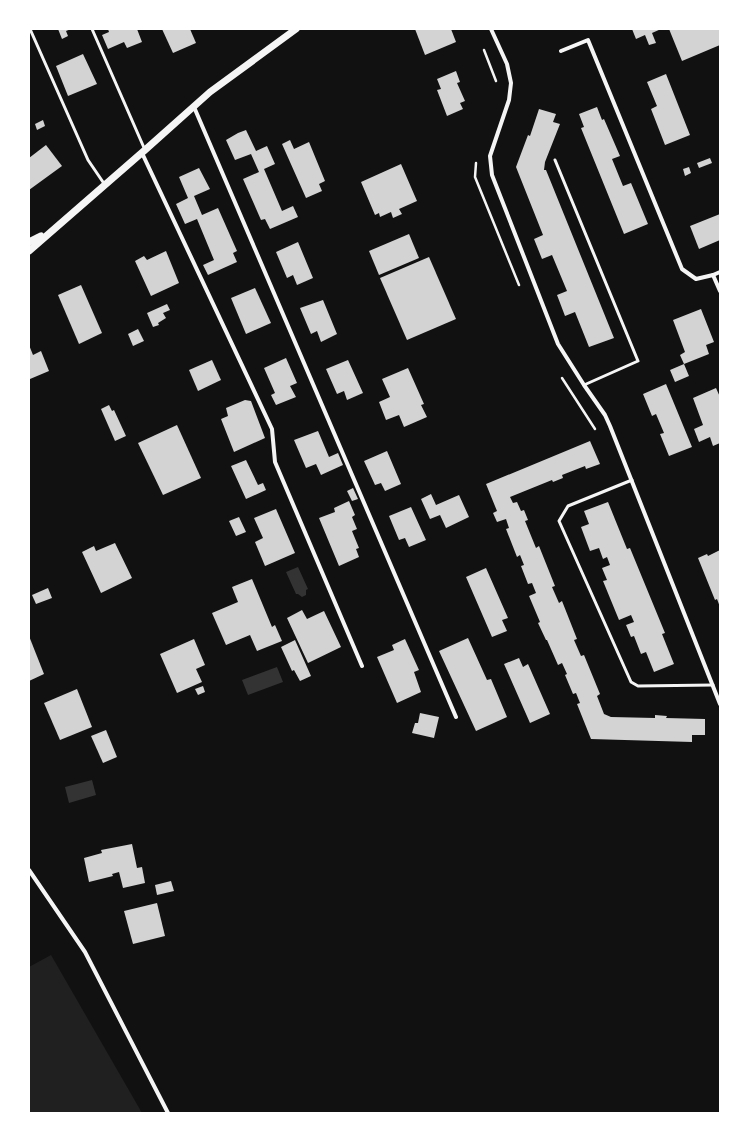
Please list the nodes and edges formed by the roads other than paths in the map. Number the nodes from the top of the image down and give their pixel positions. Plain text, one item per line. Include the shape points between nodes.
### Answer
1 (30, 29) edge
2 (92, 29) edge
3 (296, 29) edge
4 (491, 29) edge
5 (561, 51) dead end
6 (194, 107) junction
7 (144, 152) junction
8 (555, 160) dead end
9 (105, 185) junction
10 (53, 228) junction
11 (29, 242) edge
12 (29, 251) edge
13 (720, 272) edge
14 (713, 275) junction
15 (720, 291) edge
16 (584, 385) junction
17 (632, 480) junction
18 (362, 666) dead end
19 (713, 685) junction
20 (720, 704) edge
21 (456, 717) dead end
22 (29, 871) edge
23 (168, 1113) edge

1 - 9 lane via 88,160
2 - 7 lane
3 - 6 street via 210,92
4 - 16 street via 507,64 510,83 509,100 490,156 492,175 558,344
5 - 14 street via 588,40 682,269 696,279
6 - 7 street
6 - 21 street
7 - 9 street
7 - 18 street via 272,429 275,462
8 - 16 lane via 638,361
9 - 10 street
10 - 11 street
10 - 12 street
13 - 14 street
14 - 15 street
16 - 17 street via 605,415
17 - 19 street
17 - 19 lane via 568,506 559,521 631,682 638,686
19 - 20 street
22 - 23 street via 85,952

